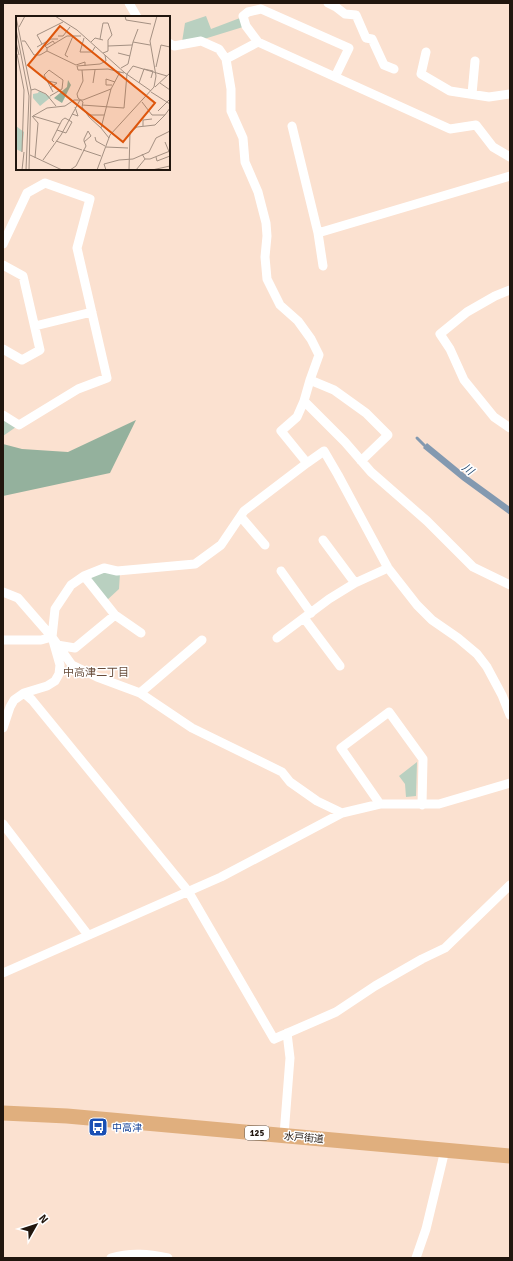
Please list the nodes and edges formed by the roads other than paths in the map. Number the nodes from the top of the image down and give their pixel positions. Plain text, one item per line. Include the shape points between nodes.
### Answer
1 (129, 3) edge
2 (328, 3) edge
3 (136, 16) edge
4 (258, 42) junction
5 (170, 44) edge
6 (426, 52) dead end
7 (226, 59) junction
8 (475, 61) dead end
9 (394, 69) dead end
10 (335, 77) junction
11 (472, 94) junction
12 (510, 94) edge
13 (292, 126) dead end
14 (510, 157) edge
15 (510, 176) edge
16 (318, 233) junction
17 (3, 244) edge
18 (3, 265) edge
19 (323, 266) dead end
20 (510, 290) edge
21 (92, 312) junction
22 (35, 326) junction
23 (3, 349) edge
24 (310, 380) junction
25 (304, 401) junction
26 (3, 415) edge
27 (510, 428) edge
28 (361, 461) junction
29 (307, 463) junction
30 (241, 517) junction
31 (323, 540) dead end
32 (265, 544) dead end
33 (388, 568) junction
34 (281, 571) dead end
35 (84, 576) junction
36 (355, 583) junction
37 (510, 584) edge
38 (3, 592) edge
39 (115, 615) junction
40 (307, 615) junction
41 (141, 633) dead end
42 (52, 637) junction
43 (277, 638) dead end
44 (3, 640) edge
45 (202, 640) dead end
46 (58, 645) junction
47 (340, 666) dead end
48 (24, 693) junction
49 (140, 694) junction
50 (510, 715) edge
51 (3, 728) edge
52 (510, 783) edge
53 (380, 804) junction
54 (422, 804) junction
55 (342, 812) junction
56 (3, 824) edge
57 (510, 885) edge
58 (188, 891) junction
59 (88, 935) junction
60 (3, 973) edge
61 (287, 1033) junction
62 (3, 1113) edge
63 (284, 1135) junction
64 (445, 1150) junction
65 (510, 1156) edge
66 (111, 1258) edge
67 (168, 1258) edge
68 (416, 1258) edge

1 - 3 street
2 - 9 street via 345,14 356,15 366,38 372,39 384,65
4 - 7 street
4 - 10 street
4 - 10 street via 246,26 243,16 261,9 349,48
5 - 7 street via 174,46 201,42 219,49
6 - 11 street via 421,74 450,90
7 - 24 street via 231,89 231,110 243,138 245,162 258,192 266,223 267,279 280,305 298,321 311,339 318,355
8 - 11 street
10 - 14 street via 450,129 476,125 493,147
11 - 12 street via 489,97
13 - 16 street
15 - 16 street
16 - 19 street
17 - 21 street via 27,193 46,183 90,199 77,248
18 - 22 street via 23,276
20 - 27 street via 467,312 440,334 464,380 494,417
21 - 22 street
21 - 26 street via 107,378 78,389 19,425
22 - 23 street via 40,350 22,360
24 - 25 street
24 - 28 street via 334,390 366,413 388,435
25 - 28 street
25 - 29 street via 297,417 281,430
28 - 37 street via 428,521 473,567
29 - 30 street via 244,511
29 - 33 street via 324,451
30 - 32 street
30 - 35 street via 221,545 195,564 117,571 104,568
31 - 36 street
33 - 36 street
33 - 50 street via 432,620 477,654 502,695
34 - 40 street
35 - 39 street
35 - 42 street via 71,585 55,609
36 - 40 street
38 - 42 street via 18,598
39 - 41 street
39 - 46 street via 76,648
40 - 43 street
40 - 47 street
42 - 44 street via 41,640
42 - 46 street
42 - 48 street via 60,665 59,674 47,686
45 - 49 street
46 - 49 street via 72,665
48 - 51 street via 14,700
48 - 58 street
49 - 55 street via 192,728 282,772 290,782 316,801
52 - 54 street via 439,804
53 - 54 street
53 - 54 street via 341,748 389,712 423,759
53 - 55 street
55 - 58 street via 221,877
56 - 59 street
57 - 61 street via 445,948 422,958 336,1012
58 - 59 street
58 - 61 street via 274,1039
59 - 60 street
61 - 63 street via 290,1058
62 - 63 highway, 水戸街道 / 125 via 46,1114
63 - 64 highway, 水戸街道 / 125
64 - 65 highway, 水戸街道 / 125
64 - 68 street via 426,1229
66 - 67 street via 147,1254

